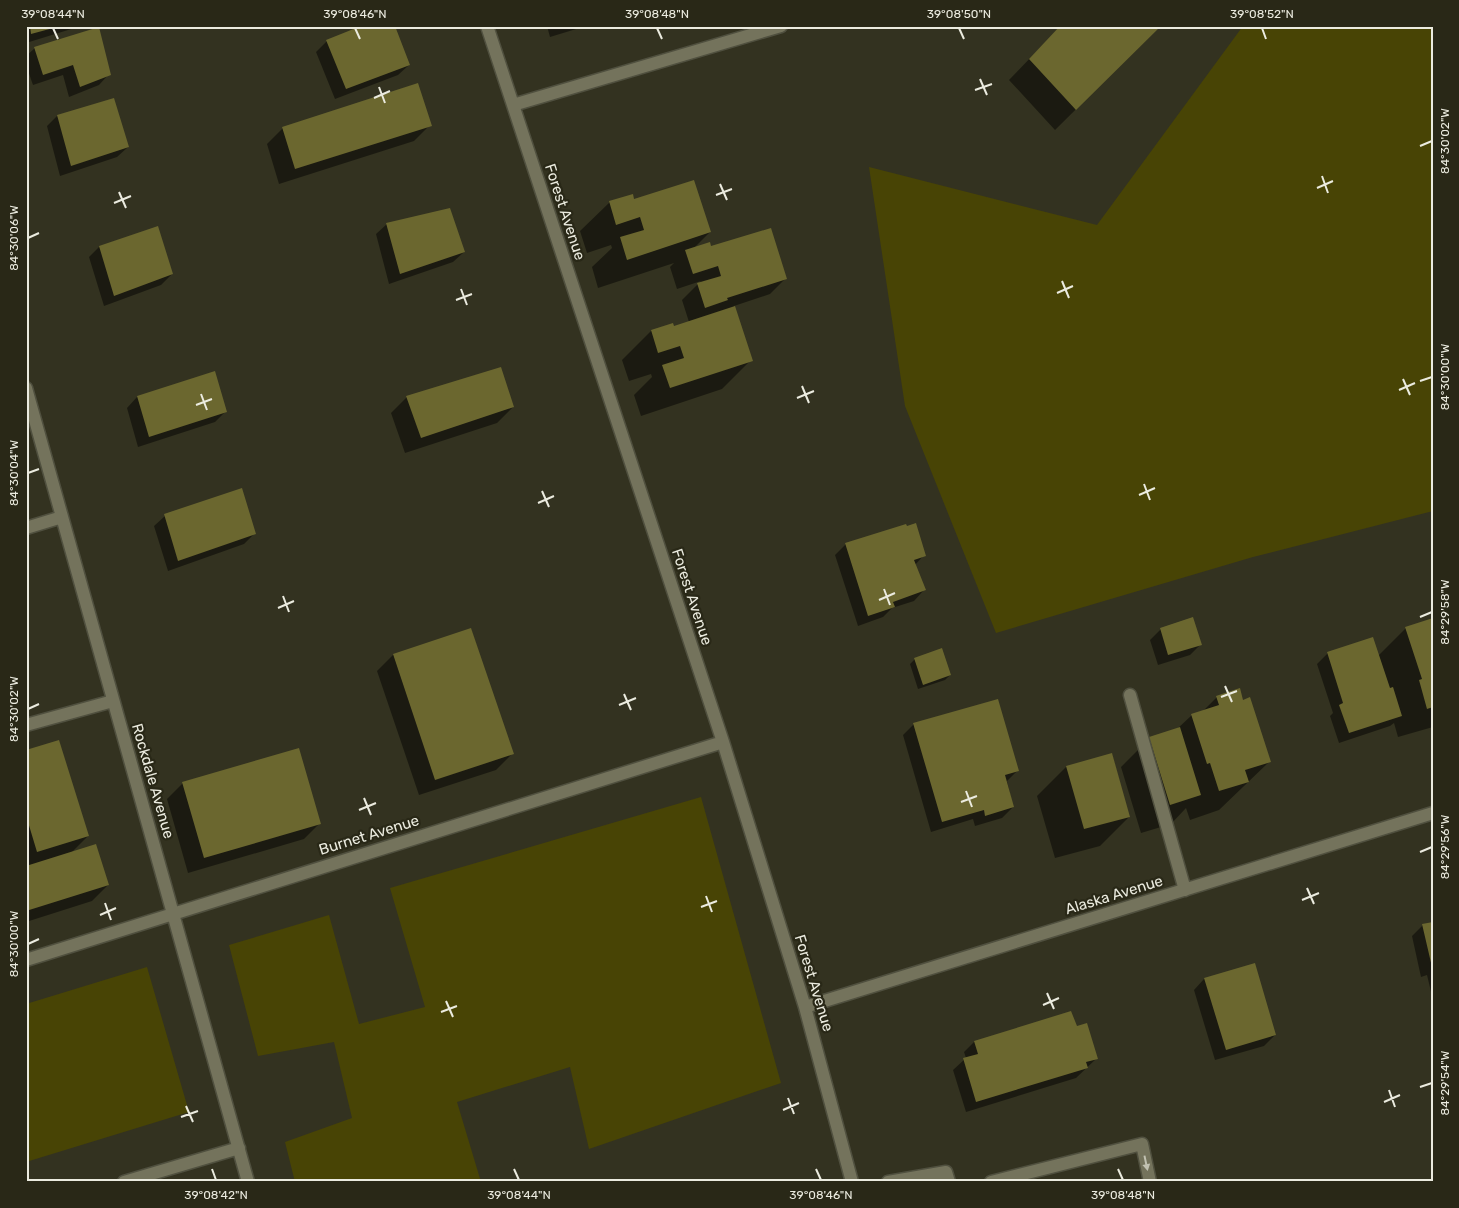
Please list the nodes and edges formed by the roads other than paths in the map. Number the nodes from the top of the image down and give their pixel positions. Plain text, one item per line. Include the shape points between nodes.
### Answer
1 (486, 26) edge
2 (781, 26) edge
3 (513, 106) junction
4 (26, 388) edge
5 (62, 517) junction
6 (26, 528) edge
7 (1130, 695) dead end
8 (113, 700) junction
9 (26, 725) edge
10 (723, 742) junction
11 (1433, 813) edge
12 (1185, 890) junction
13 (172, 913) junction
14 (26, 960) edge
15 (805, 1007) junction
16 (239, 1148) junction
17 (948, 1177) edge
18 (124, 1182) edge
19 (248, 1182) edge
20 (852, 1182) edge
21 (888, 1182) edge
22 (991, 1182) edge
23 (1150, 1182) edge

1 - 3 street, Forest Avenue
2 - 3 street
3 - 10 street, Forest Avenue
4 - 5 street, Rockdale Avenue
5 - 6 street
5 - 8 street, Rockdale Avenue
7 - 12 street
8 - 9 street
8 - 13 street, Rockdale Avenue
10 - 13 street, Burnet Avenue
10 - 15 street, Forest Avenue
11 - 12 street, Alaska Avenue
12 - 15 street, Alaska Avenue
13 - 14 street, Burnet Avenue
13 - 16 street, Rockdale Avenue
15 - 20 street, Forest Avenue
16 - 18 street
16 - 19 street, Rockdale Avenue
17 - 21 street
22 -> 23 street via 1142,1144

